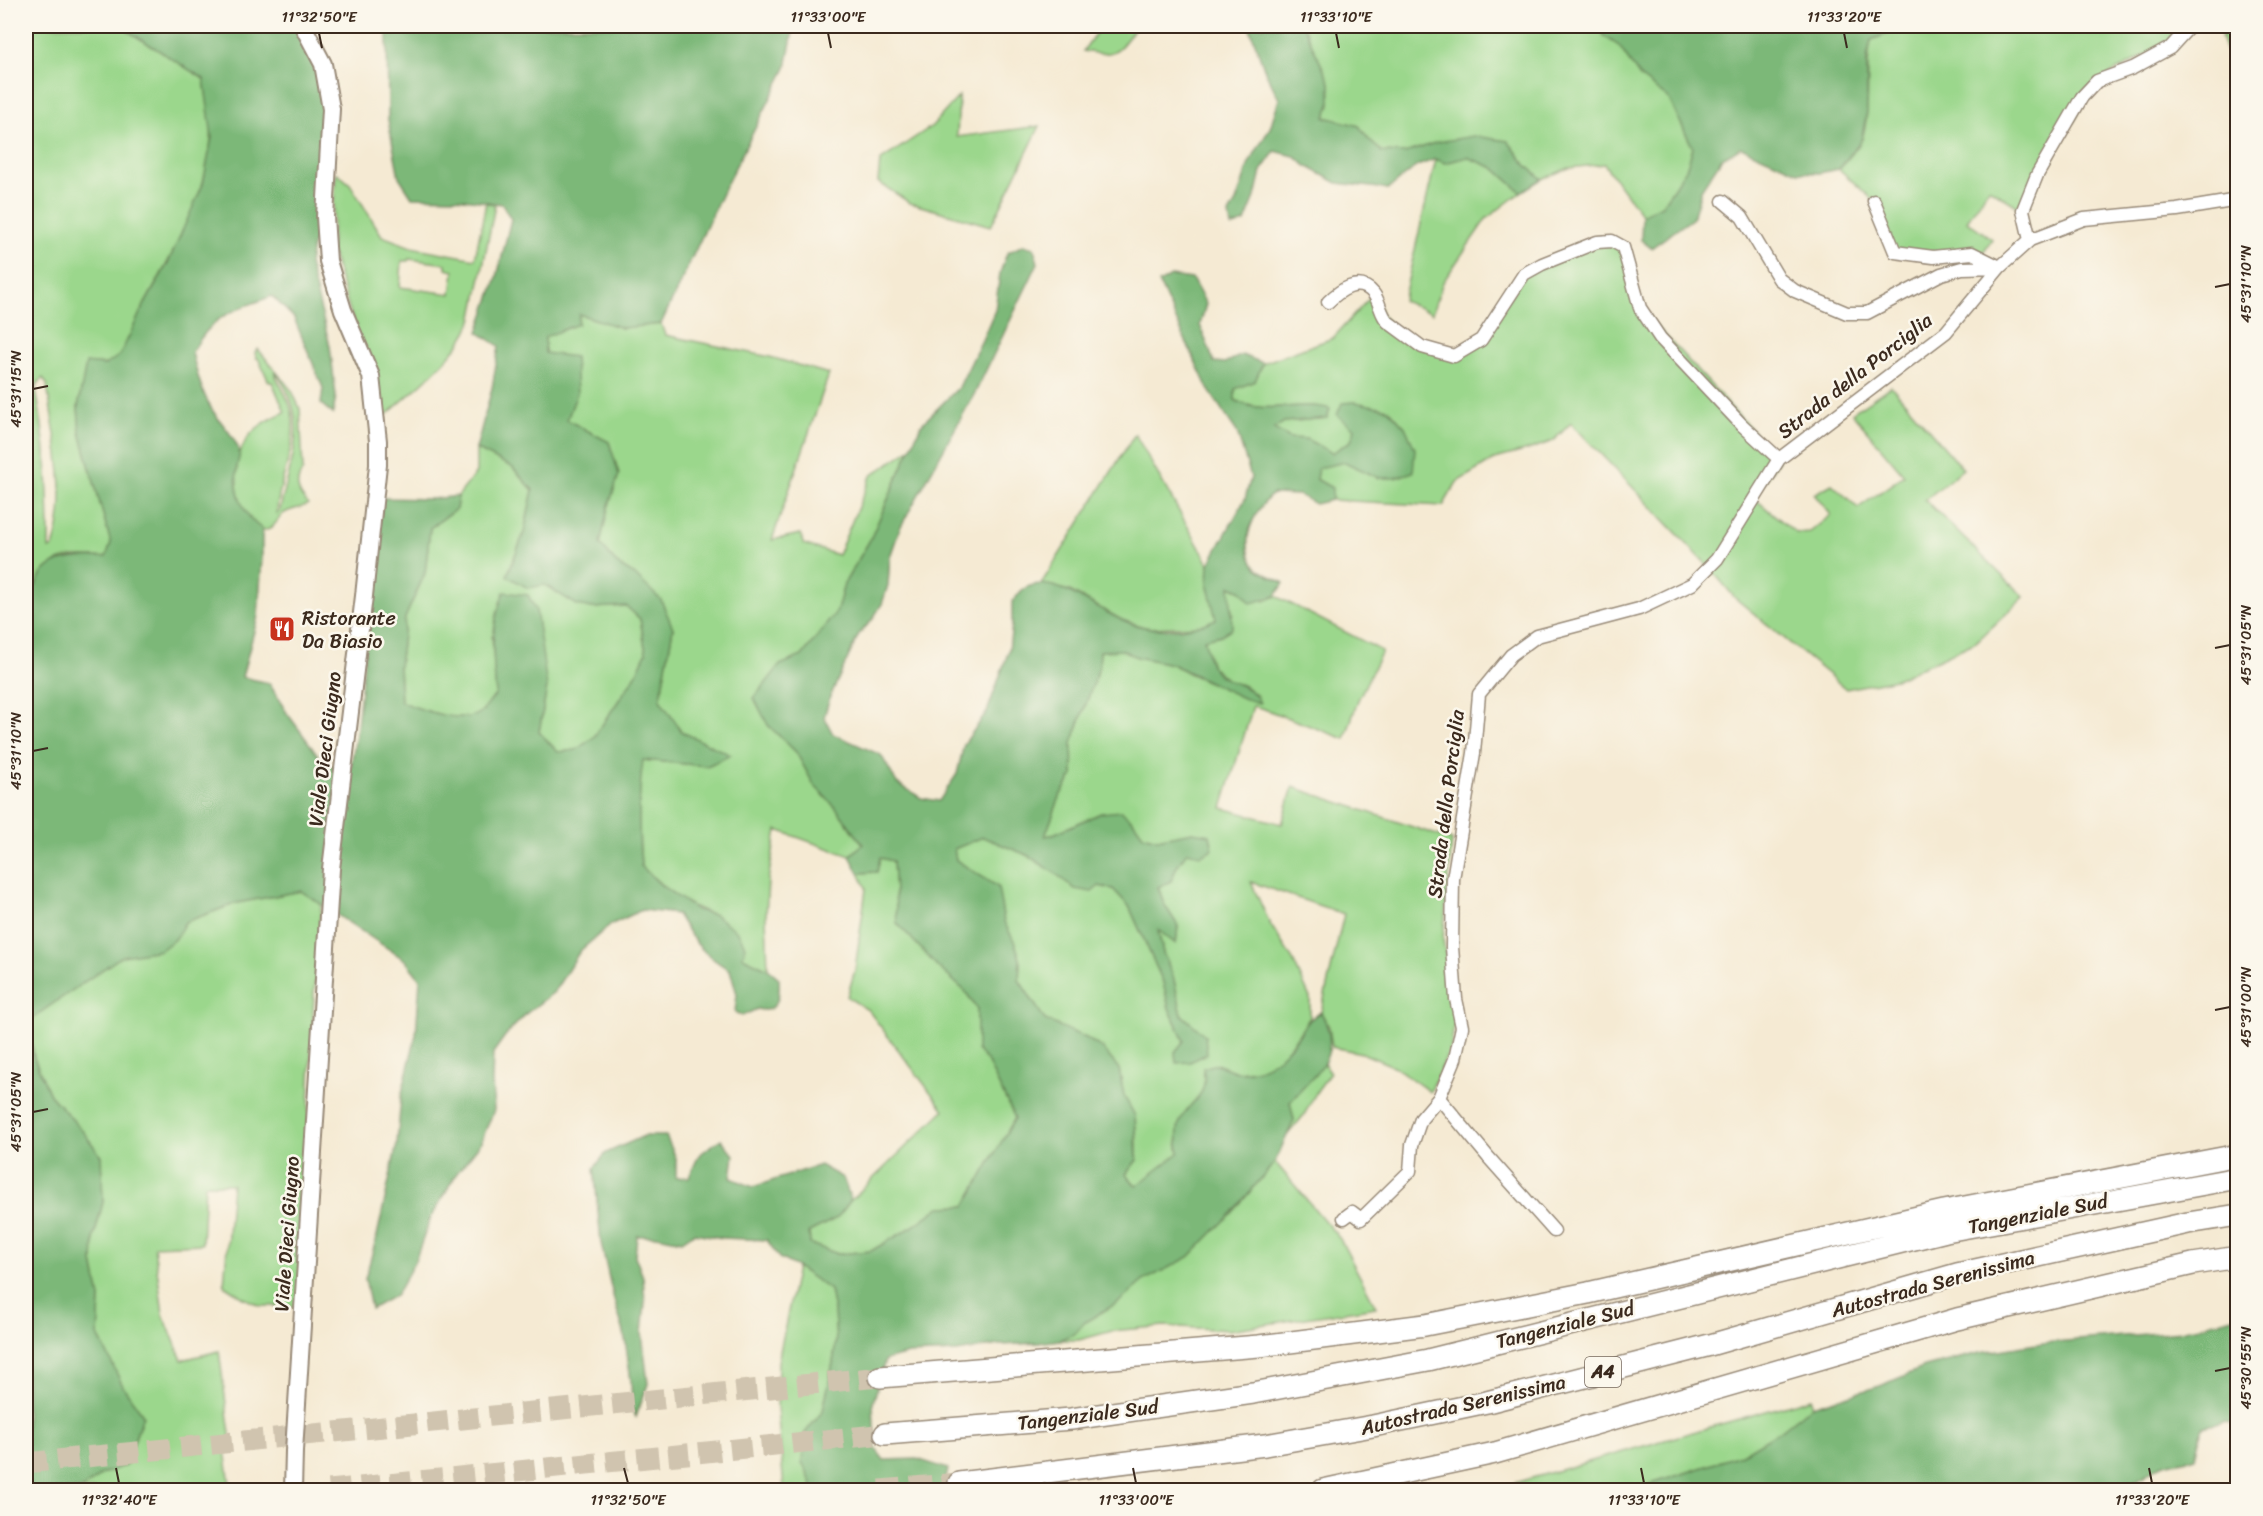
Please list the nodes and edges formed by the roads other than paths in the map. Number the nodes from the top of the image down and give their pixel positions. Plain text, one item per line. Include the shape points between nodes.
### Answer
1 (303, 26) edge
2 (2190, 26) edge
3 (2238, 200) edge
4 (1723, 201) dead end
5 (1874, 201) dead end
6 (2030, 240) junction
7 (2000, 267) junction
8 (1328, 302) dead end
9 (1779, 459) junction
10 (1439, 1098) junction
11 (2238, 1155) edge
12 (2238, 1178) edge
13 (2238, 1215) edge
14 (1344, 1218) dead end
15 (1554, 1231) dead end
16 (2238, 1257) edge
17 (880, 1377) tunnel mouth
18 (885, 1434) tunnel mouth
19 (959, 1483) tunnel mouth
20 (293, 1491) edge
21 (1323, 1491) edge

1 - 20 main road, Viale Dieci Giugno via 323,64 331,109 325,218 328,261 343,310 371,376 378,465 331,869
2 - 6 street via 2170,48 2097,81 2082,97 2037,175 2023,210
3 - 6 street, Strada della Porciglia via 2084,219
4 - 7 street, Strada della Porciglia via 1742,217 1779,279 1795,291 1847,313 1867,313 1941,274 1962,268
5 - 7 street via 1895,252 1933,257 1972,253
6 - 7 street, Strada della Porciglia
7 - 9 street, Strada della Porciglia via 1946,332
8 - 9 street, Strada della Porciglia via 1341,290 1362,286 1374,293 1388,322 1422,348 1454,356 1481,340 1524,274 1597,243 1612,241 1623,247 1640,308 1660,338
9 - 10 street, Strada della Porciglia via 1717,559 1692,584 1639,609 1537,636 1511,655 1479,694 1474,753 1453,879 1452,947 1462,1027 1455,1059
10 - 14 street, Strada della Porciglia via 1421,1119 1412,1145 1410,1171 1361,1219 1352,1212
10 - 15 street
11 - 17 highway, Tangenziale Sud via 1944,1211 1588,1293 1425,1325 1259,1346
12 - 18 highway, Tangenziale Sud via 1946,1231 1428,1360 1253,1393 1071,1419
13 - 19 highway, Autostrada Serenissima / A4 via 1957,1274 1710,1345 1488,1402 1265,1445
16 - 21 highway, Autostrada Serenissima / A4 via 1957,1319 1495,1453

